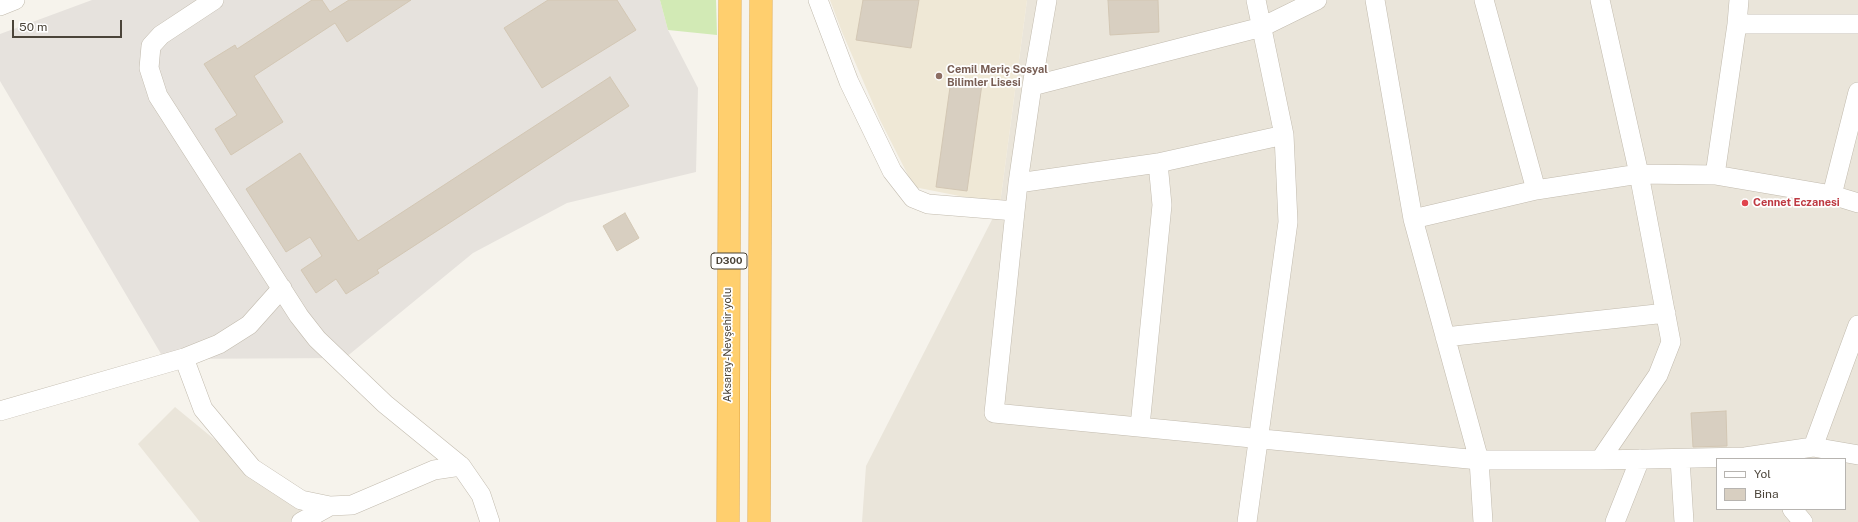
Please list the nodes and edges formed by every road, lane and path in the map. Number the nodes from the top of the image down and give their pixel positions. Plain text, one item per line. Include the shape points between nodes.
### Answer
1 (15, 0) edge
2 (214, 0) edge
3 (730, 0) edge
4 (761, 0) edge
5 (818, 0) edge
6 (1047, 0) edge
7 (1256, 0) edge
8 (1318, 0) edge
9 (1375, 0) edge
10 (1484, 0) edge
11 (1600, 0) edge
12 (1739, 0) edge
13 (0, 6) edge
14 (1737, 24) junction
15 (1858, 24) edge
16 (1262, 28) junction
17 (1032, 86) junction
18 (1858, 92) edge
19 (1284, 135) junction
20 (1158, 163) junction
21 (1639, 174) junction
22 (1715, 175) junction
23 (1018, 183) junction
24 (1536, 190) junction
25 (1832, 195) junction
26 (1858, 203) edge
27 (1015, 211) junction
28 (1413, 219) junction
29 (282, 288) junction
30 (1666, 313) junction
31 (1858, 324) edge
32 (1445, 337) junction
33 (184, 358) junction
34 (0, 411) edge
35 (1140, 426) junction
36 (1258, 439) junction
37 (1813, 448) junction
38 (1858, 455) edge
39 (1716, 458) edge
40 (1746, 458) edge
41 (1640, 459) junction
42 (1680, 459) junction
43 (1479, 460) junction
44 (1600, 460) junction
45 (461, 466) junction
46 (330, 506) junction
47 (1793, 510) edge
48 (301, 522) edge
49 (490, 522) edge
50 (728, 522) edge
51 (759, 522) edge
52 (1247, 522) edge
53 (1483, 522) edge
54 (1615, 522) edge
55 (1684, 522) edge
56 (1804, 522) edge

1 - 13 street
2 - 29 street via 161,35 151,46 149,68 158,96
3 - 50 highway, Aksaray-Nevşehir yolu / D300
4 - 51 highway, D300
5 - 27 street via 849,82 892,171 913,198 928,204
6 - 17 street
7 - 16 street
8 - 16 street
9 - 28 street
10 - 24 street
11 - 21 street
12 - 14 street
14 - 15 street
14 - 22 street
16 - 17 street
16 - 19 street
17 - 23 street
18 - 25 street
19 - 20 street
19 - 36 street via 1288,222
20 - 23 street
20 - 35 street via 1162,205
21 - 22 street
21 - 24 street
21 - 30 street
22 - 25 street
23 - 27 street
24 - 28 street
25 - 26 street
27 - 35 street via 994,413
28 - 32 street
29 - 33 street via 249,325 219,344
29 - 45 street via 317,339 385,404
30 - 32 street
30 - 44 street via 1671,342 1658,375
31 - 37 street
32 - 43 street
33 - 34 street
33 - 46 street via 203,409 252,468 301,500
35 - 36 street
36 - 43 street
36 - 52 street
37 - 38 street
37 - 40 street
39 - 42 street
41 - 42 street
41 - 44 street
41 - 54 street
42 - 55 street
43 - 44 street
43 - 53 street
45 - 46 street via 434,470 352,505
45 - 49 street via 481,495
46 - 48 street
47 - 56 street

